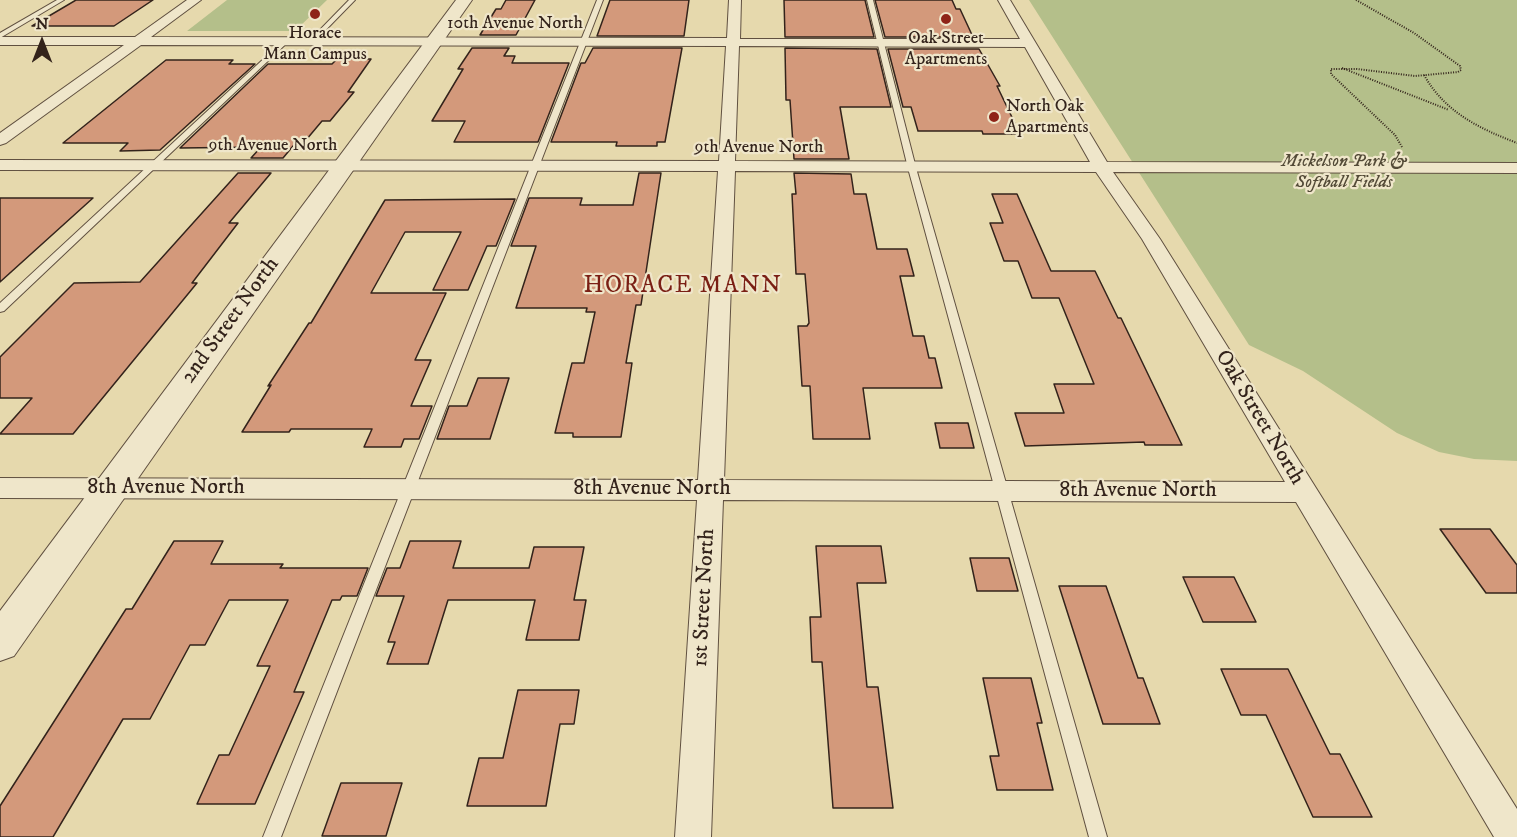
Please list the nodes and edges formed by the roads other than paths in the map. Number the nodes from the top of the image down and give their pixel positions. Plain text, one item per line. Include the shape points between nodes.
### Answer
1 (61, 0) edge
2 (195, 0) edge
3 (352, 0) edge
4 (464, 0) edge
5 (600, 0) edge
6 (735, 0) edge
7 (870, 0) edge
8 (1004, 0) edge
9 (0, 36) edge
10 (0, 41) edge
11 (138, 41) junction
12 (286, 41) junction
13 (312, 41) junction
14 (433, 42) junction
15 (585, 42) junction
16 (732, 42) junction
17 (881, 42) junction
18 (1029, 43) junction
19 (0, 140) edge
20 (0, 165) edge
21 (152, 165) junction
22 (343, 166) junction
23 (533, 166) junction
24 (726, 167) junction
25 (912, 168) junction
26 (1102, 168) junction
27 (1517, 168) edge
28 (0, 309) edge
29 (112, 487) junction
30 (0, 488) edge
31 (408, 488) junction
32 (710, 489) junction
33 (1001, 490) junction
34 (1304, 492) junction
35 (0, 644) edge
36 (272, 837) edge
37 (693, 837) edge
38 (1098, 837) edge
39 (1514, 837) edge

1 - 9 lane
2 - 11 street
3 - 13 lane
4 - 14 street, 2nd Street North
5 - 15 lane
6 - 16 street, 1st Street North
7 - 17 lane
8 - 18 street, Oak Street North
10 - 11 street, 10th Avenue North
11 - 12 street, 10th Avenue North
11 - 19 street
12 - 13 street, 10th Avenue North
12 - 21 lane
13 - 14 street, 10th Avenue North
14 - 15 street, 10th Avenue North
14 - 22 street, 2nd Street North
15 - 16 street, 10th Avenue North
15 - 23 lane
16 - 17 street, 10th Avenue North
16 - 24 street, 1st Street North
17 - 18 street, 10th Avenue North
17 - 25 lane
18 - 26 street, Oak Street North
20 - 21 street, 9th Avenue North
21 - 22 street, 9th Avenue North
21 - 28 lane
22 - 23 street, 9th Avenue North
22 - 29 street, 2nd Street North
23 - 24 street, 9th Avenue North
23 - 31 lane
24 - 25 street, 9th Avenue North
24 - 32 street, 1st Street North
25 - 26 street, 9th Avenue North
25 - 33 lane
26 - 27 street, 9th Avenue North
26 - 34 street, Oak Street North via 1150,239
29 - 30 street, 8th Avenue North
29 - 31 street, 8th Avenue North
29 - 35 street, 2nd Street North
31 - 32 street, 8th Avenue North
31 - 36 lane
32 - 33 street, 8th Avenue North
32 - 37 street, 1st Street North
33 - 34 street, 8th Avenue North
33 - 38 lane
34 - 39 street, Oak Street North

